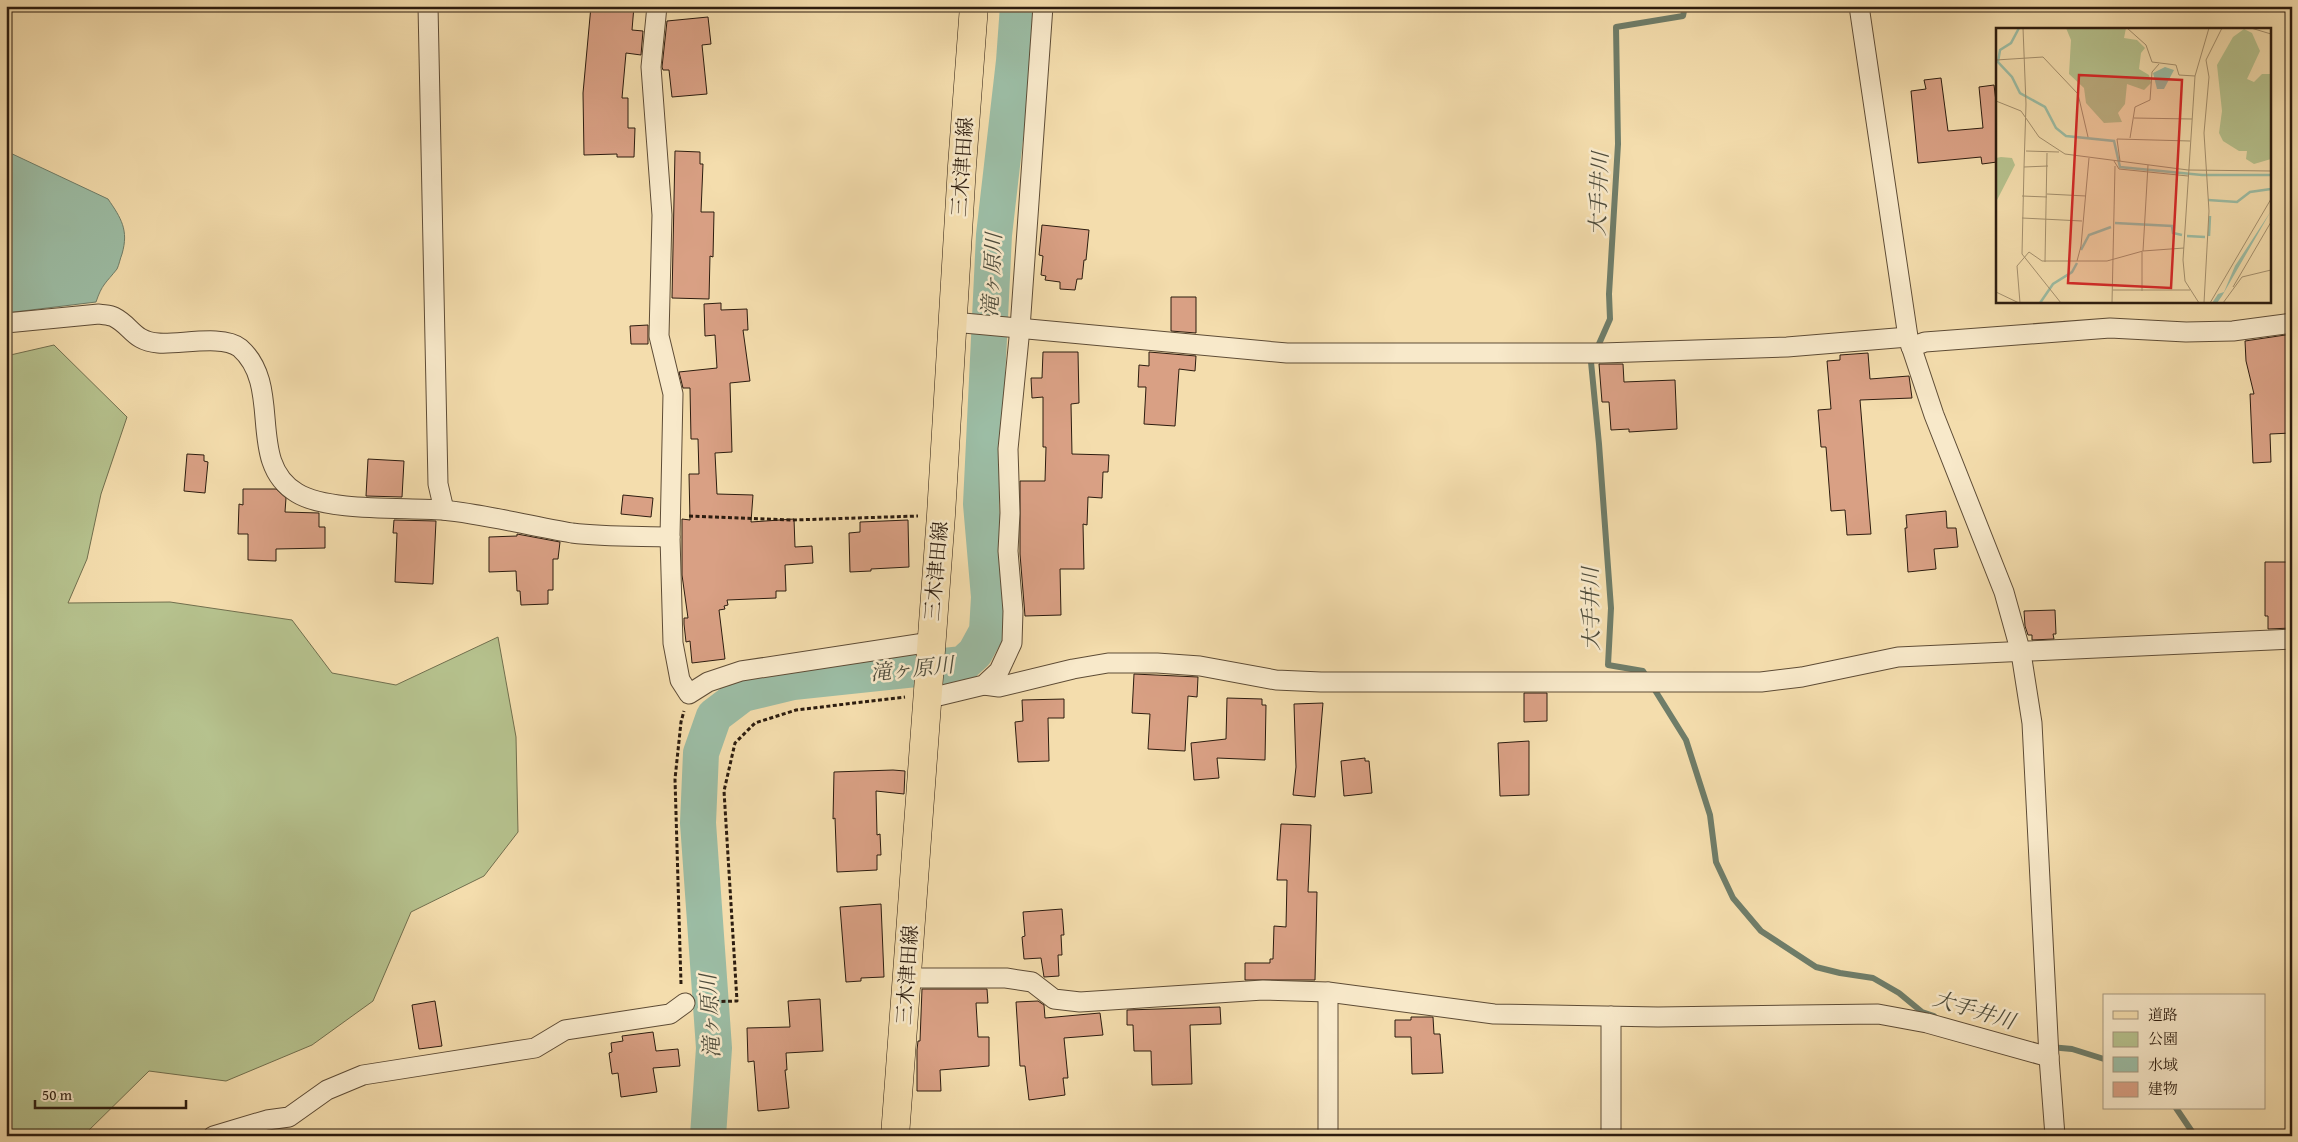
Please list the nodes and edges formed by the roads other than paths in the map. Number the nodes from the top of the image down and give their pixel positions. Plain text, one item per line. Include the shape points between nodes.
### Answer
1 (428, 6) edge
2 (657, 6) edge
3 (974, 6) edge
4 (1043, 6) edge
5 (1858, 6) edge
6 (6, 323) edge
7 (959, 323) junction
8 (2292, 323) edge
9 (1014, 328) junction
10 (1909, 342) junction
11 (444, 510) junction
12 (670, 537) junction
13 (2292, 639) edge
14 (930, 644) junction
15 (2021, 653) junction
16 (984, 685) junction
17 (927, 691) junction
18 (907, 978) junction
19 (1328, 992) junction
20 (689, 1003) road end
21 (1611, 1016) junction
22 (2049, 1057) junction
23 (213, 1136) edge
24 (895, 1136) edge
25 (1328, 1136) edge
26 (1611, 1136) edge
27 (2055, 1136) edge

1 - 11 street via 438,484
2 - 12 street via 651,67 662,214 659,336 673,394
3 - 7 main road, 三木津田線 via 962,166
4 - 9 street
5 - 10 street
6 - 11 street via 99,314 114,317 138,338 158,343 213,340 238,347 254,366 263,393 269,457 279,478 296,493 319,503
7 - 9 street
7 - 14 main road, 三木津田線
8 - 10 street via 2233,331 2110,328
9 - 10 street via 1287,353 1602,353
9 - 16 street via 1008,448 1012,643 999,671
10 - 15 street via 1934,415 2004,592
11 - 12 street via 574,533
12 - 14 street via 673,643 680,680 689,694 708,682 741,671
13 - 15 street
14 - 17 main road, 三木津田線
15 - 16 street via 1898,657 1761,682 1321,682 1276,680 1200,666 1108,663 1072,668 999,687
15 - 22 street via 2032,723
16 - 17 street
17 - 18 main road, 三木津田線
18 - 19 street via 1006,978 1032,982 1054,999 1080,1002 1263,990
18 - 24 main road, 三木津田線
19 - 21 street via 1494,1014
19 - 25 street
20 - 23 street via 670,1014 565,1030 535,1048 363,1076 327,1090 289,1117
21 - 22 street via 1878,1014 1928,1023
21 - 26 street
22 - 27 street

